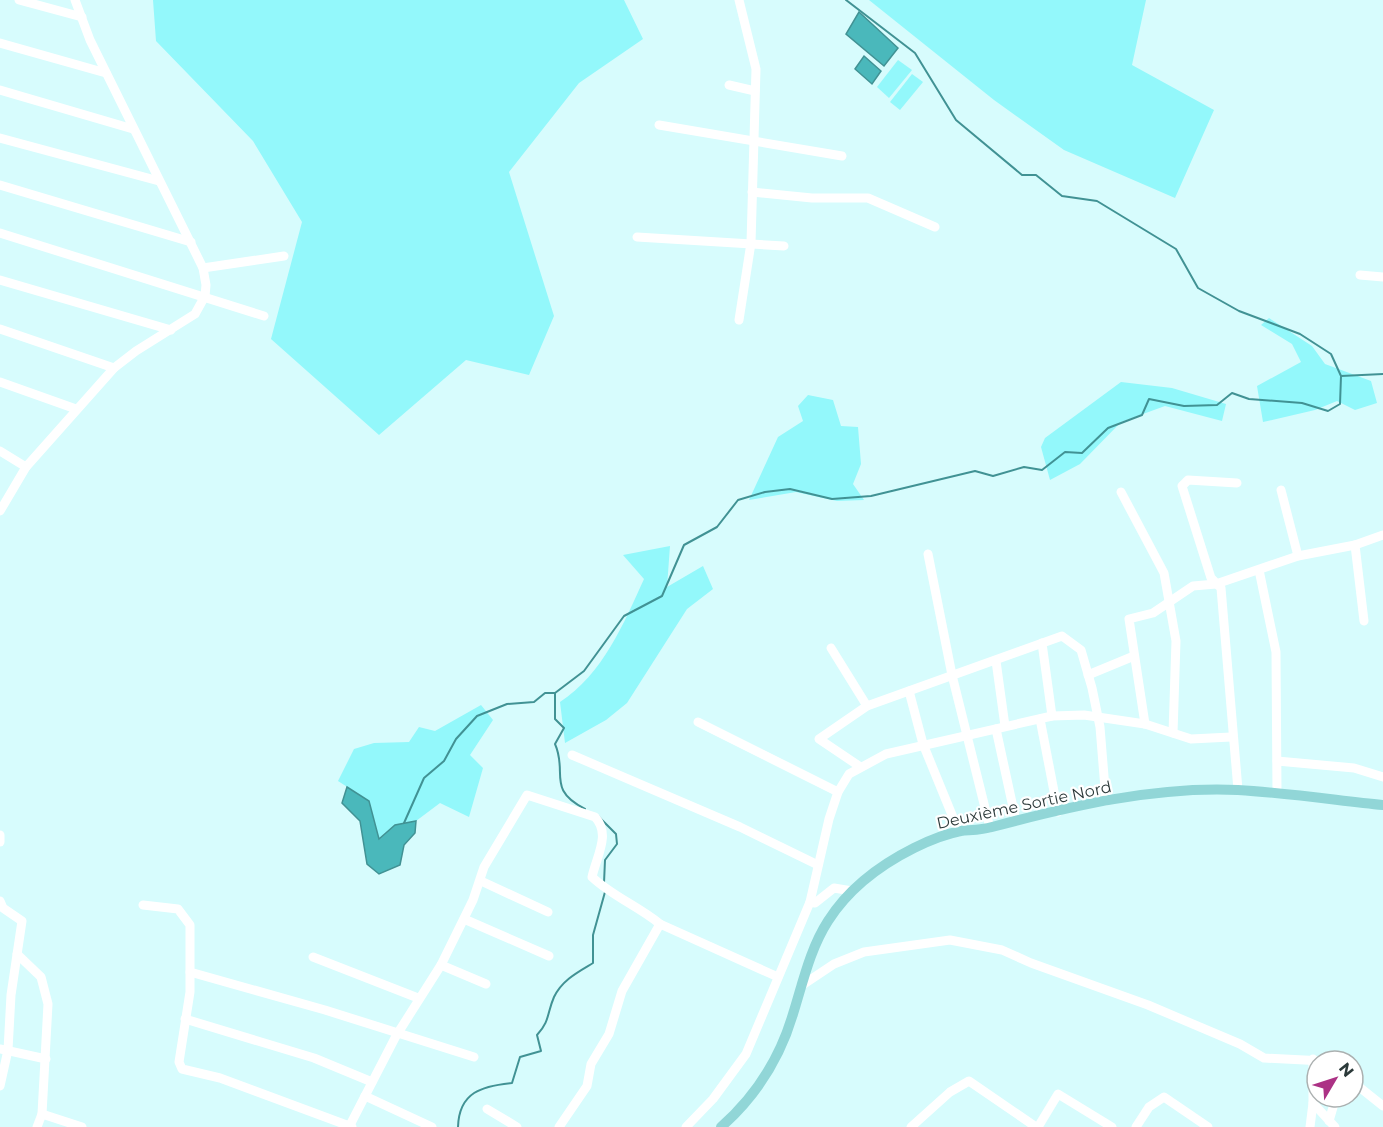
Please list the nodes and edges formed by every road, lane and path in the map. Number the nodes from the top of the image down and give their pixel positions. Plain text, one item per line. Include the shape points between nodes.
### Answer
1 (19, 0) edge
2 (75, 0) edge
3 (739, 0) edge
4 (82, 17) junction
5 (0, 43) edge
6 (106, 74) junction
7 (729, 85) dead end
8 (0, 90) edge
9 (755, 91) junction
10 (659, 125) dead end
11 (133, 129) junction
12 (0, 138) edge
13 (753, 140) junction
14 (842, 156) dead end
15 (159, 181) junction
16 (0, 185) edge
17 (752, 192) junction
18 (935, 227) dead end
19 (0, 232) edge
20 (637, 237) dead end
21 (191, 242) junction
22 (751, 243) junction
23 (784, 246) dead end
24 (284, 256) dead end
25 (203, 268) junction
26 (1360, 275) dead end
27 (1383, 277) edge
28 (0, 280) edge
29 (205, 296) junction
30 (264, 316) dead end
31 (739, 320) dead end
32 (0, 329) edge
33 (171, 330) junction
34 (114, 368) junction
35 (0, 382) edge
36 (76, 409) junction
37 (0, 451) edge
38 (26, 467) junction
39 (1237, 483) dead end
40 (1281, 490) dead end
41 (1121, 492) dead end
42 (1, 507) edge
43 (1383, 535) edge
44 (1355, 545) junction
45 (928, 554) dead end
46 (1298, 556) junction
47 (1259, 570) junction
48 (1216, 584) junction
49 (1171, 602) junction
50 (1364, 621) dead end
51 (1042, 643) junction
52 (831, 648) dead end
53 (1134, 656) junction
54 (996, 662) junction
55 (952, 675) junction
56 (1088, 675) junction
57 (909, 691) junction
58 (867, 706) junction
59 (1052, 716) junction
60 (1098, 717) junction
61 (1040, 719) junction
62 (698, 722) dead end
63 (1145, 724) junction
64 (1001, 728) junction
65 (1173, 733) junction
66 (967, 737) junction
67 (1231, 737) junction
68 (923, 744) junction
69 (572, 755) dead end
70 (1277, 761) junction
71 (859, 766) junction
72 (1383, 777) edge
73 (1238, 790) junction
74 (838, 792) junction
75 (1276, 793) junction
76 (1106, 801) junction
77 (1383, 805) edge
78 (1058, 812) junction
79 (1016, 821) junction
80 (990, 828) junction
81 (959, 832) junction
82 (0, 835) edge
83 (0, 842) edge
84 (818, 865) junction
85 (481, 881) junction
86 (852, 891) junction
87 (0, 901) edge
88 (810, 902) junction
89 (142, 905) dead end
90 (548, 912) dead end
91 (464, 919) junction
92 (660, 924) junction
93 (17, 954) junction
94 (549, 956) dead end
95 (313, 957) dead end
96 (441, 965) junction
97 (190, 972) junction
98 (778, 977) junction
99 (486, 984) dead end
100 (801, 986) junction
101 (418, 998) junction
102 (185, 1019) junction
103 (398, 1033) junction
104 (4, 1050) edge
105 (474, 1057) dead end
106 (46, 1059) junction
107 (1305, 1059) edge
108 (372, 1082) junction
109 (0, 1086) edge
110 (1365, 1092) edge
111 (366, 1096) junction
112 (1383, 1106) edge
113 (487, 1109) dead end
114 (1312, 1109) edge
115 (1318, 1109) edge
116 (1334, 1109) edge
117 (42, 1114) junction
118 (1332, 1124) edge
119 (913, 1126) edge
120 (37, 1127) edge
121 (82, 1127) edge
122 (350, 1127) edge
123 (432, 1127) edge
124 (516, 1127) edge
125 (559, 1127) edge
126 (686, 1127) edge
127 (721, 1127) edge
128 (1037, 1127) edge
129 (1112, 1127) edge
130 (1136, 1127) edge
131 (1208, 1127) edge
132 (1310, 1127) edge

1 - 4 street
2 - 4 street
3 - 9 street via 753,54
4 - 6 street
5 - 6 street
6 - 11 street
7 - 9 street
8 - 11 street
9 - 13 street
10 - 13 street
11 - 15 street
12 - 15 street
13 - 14 street
13 - 17 street
15 - 21 street
16 - 21 street
17 - 18 street via 868,198
17 - 22 street
19 - 29 street
20 - 22 street
21 - 25 street
22 - 23 street
22 - 31 street
24 - 25 street
25 - 29 street
26 - 27 street
28 - 33 street
29 - 30 street
29 - 33 street via 195,314
32 - 34 street
33 - 34 street
34 - 36 street
35 - 36 street
36 - 38 street
37 - 38 street
38 - 42 street
39 - 48 street via 1188,480 1182,486
40 - 46 street
41 - 49 street via 1164,573
43 - 44 street
44 - 46 street
44 - 50 street
45 - 55 street
46 - 47 street
47 - 48 street
47 - 70 street via 1276,652
48 - 49 street via 1192,586
48 - 67 street via 1221,588
49 - 53 street via 1153,614 1129,619
49 - 65 street via 1176,641
51 - 54 street
51 - 56 street via 1062,636 1068,639 1081,650
51 - 59 street
52 - 58 street
53 - 56 street
53 - 63 street
54 - 55 street
54 - 64 street
55 - 57 street
55 - 66 street
56 - 60 street
57 - 58 street
57 - 68 street
58 - 71 street via 819,739
59 - 60 street
59 - 61 street
60 - 63 street
60 - 76 street
61 - 64 street
61 - 78 street
62 - 74 street
63 - 65 street
64 - 66 street
64 - 79 street
65 - 67 street via 1191,739
66 - 68 street
66 - 80 street
67 - 73 street
68 - 71 street
68 - 81 street
69 - 84 street via 740,826
70 - 72 street via 1354,768
70 - 75 street
71 - 74 street
73 - 75 main road, Deuxième Sortie Nord
73 - 76 main road, Deuxième Sortie Nord via 1159,793
74 - 84 street
75 - 77 main road, Deuxième Sortie Nord
76 - 78 main road, Deuxième Sortie Nord
78 - 79 main road, Deuxième Sortie Nord
79 - 80 main road, Deuxième Sortie Nord
80 - 81 main road, Deuxième Sortie Nord
81 - 86 main road, Deuxième Sortie Nord via 900,856
82 - 83 street
84 - 88 street
85 - 90 street
85 - 91 street
85 - 92 street via 500,837 527,795 595,817 605,833 592,877 605,890 640,908
86 - 88 street via 834,888 815,903
86 - 100 main road, Deuxième Sortie Nord via 821,933
87 - 93 street via 3,908 22,921
88 - 98 street
89 - 97 street via 178,909 188,920
91 - 94 street
91 - 96 street
92 - 98 street
92 - 125 street via 622,991 609,1034 591,1064 587,1086
93 - 104 street
93 - 106 street via 41,977 45,990
95 - 101 street
96 - 99 street
96 - 101 street
97 - 102 street
97 - 103 street
98 - 126 street via 746,1054 713,1099
100 - 107 street via 834,964 864,952 950,940 1002,950 1148,1005 1264,1058
100 - 127 main road, Deuxième Sortie Nord via 788,1031 770,1068 736,1114
101 - 103 street
102 - 108 street via 314,1058
102 - 122 street via 179,1062 182,1069 220,1078
103 - 105 street
103 - 108 street
104 - 106 street
104 - 109 street
106 - 117 street
108 - 111 street
110 - 112 street
111 - 122 street
111 - 123 street
113 - 124 street
114 - 132 street
115 - 118 street
116 - 118 street
117 - 120 street
117 - 121 street
119 - 128 street via 950,1092 969,1081
128 - 129 street via 1058,1094
130 - 131 street via 1149,1107 1164,1097

